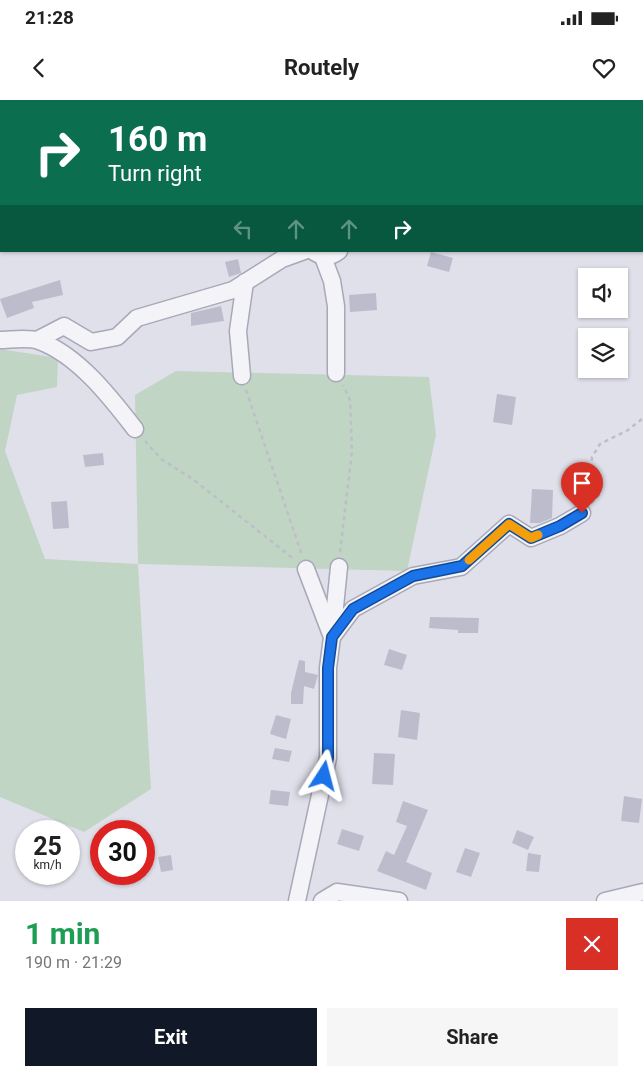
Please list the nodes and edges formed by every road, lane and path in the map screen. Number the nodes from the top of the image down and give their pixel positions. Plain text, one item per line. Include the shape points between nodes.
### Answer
1 (301, 252) edge
2 (338, 252) edge
3 (318, 254) edge
4 (245, 282) junction
5 (0, 340) edge
6 (37, 340) junction
7 (336, 373) joint
8 (242, 376) joint
9 (643, 418) edge
10 (135, 429) joint
11 (582, 513) joint
12 (339, 567) joint
13 (306, 569) junction
14 (332, 637) junction
15 (643, 892) edge
16 (297, 901) edge
17 (322, 901) edge
18 (399, 901) edge
19 (605, 901) edge

1 - 4 street via 282,259
2 - 3 street via 333,256
3 - 7 street via 332,281 336,306
4 - 6 street via 233,290 137,318 117,337 91,342 64,326
4 - 8 street via 238,331
5 - 6 street
6 - 10 street via 68,359 104,390
7 - 12 path via 350,400 352,451
8 - 13 path
9 - 11 path via 628,430 600,444 596,450 591,474 600,494
10 - 13 path via 161,459 194,480
11 - 14 street via 531,538 509,524 462,566 413,576 353,609
12 - 14 street
13 - 14 street
14 - 16 street via 328,668 328,758
15 - 19 street
17 - 18 street via 337,892

